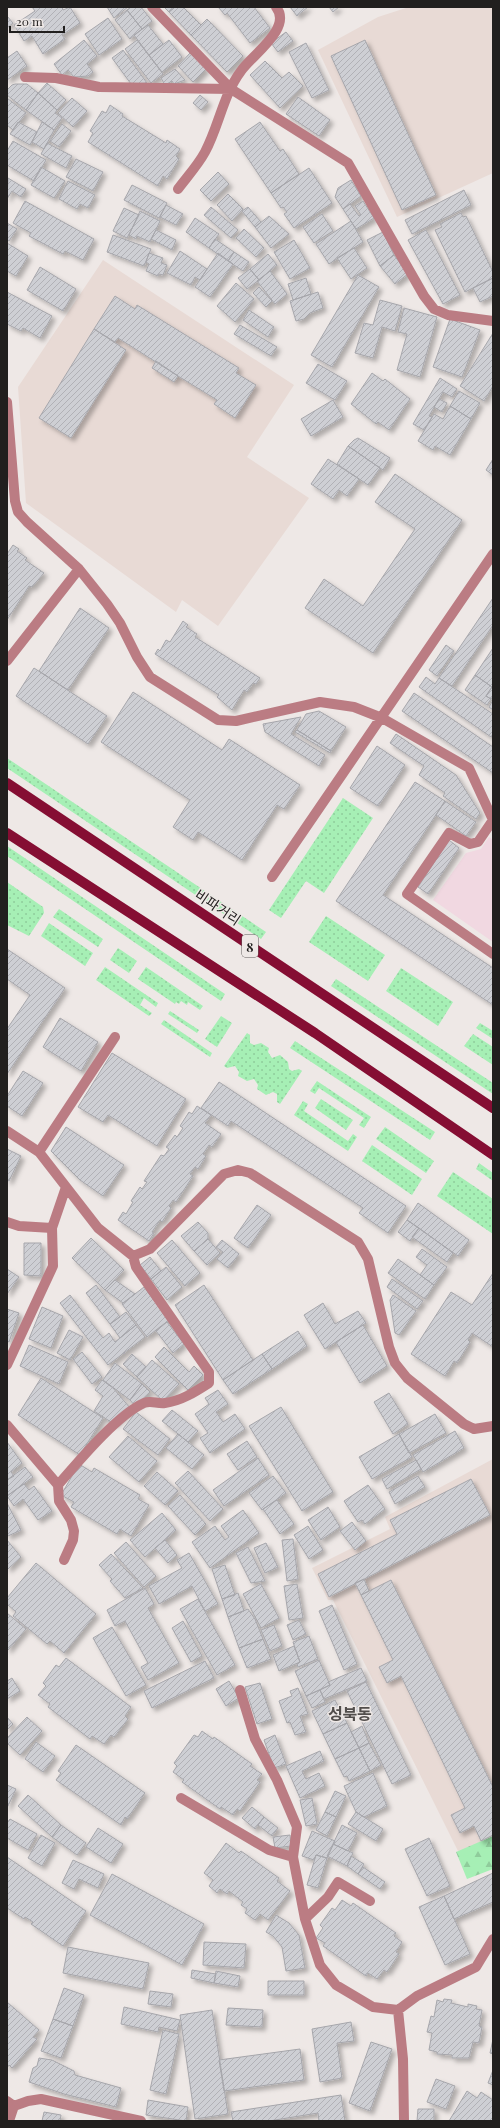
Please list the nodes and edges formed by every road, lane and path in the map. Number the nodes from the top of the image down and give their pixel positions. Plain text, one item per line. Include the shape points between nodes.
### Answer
1 (152, 7) edge
2 (276, 7) edge
3 (25, 77) dead end
4 (231, 89) junction
5 (178, 189) dead end
6 (493, 321) edge
7 (7, 402) edge
8 (493, 554) edge
9 (79, 569) junction
10 (7, 661) edge
11 (382, 718) junction
12 (7, 783) edge
13 (493, 820) edge
14 (7, 833) edge
15 (272, 877) dead end
16 (493, 954) edge
17 (115, 1037) dead end
18 (493, 1108) edge
19 (7, 1131) edge
20 (39, 1152) junction
21 (493, 1155) edge
22 (66, 1187) junction
23 (7, 1222) edge
24 (52, 1228) junction
25 (133, 1256) junction
26 (7, 1365) edge
27 (7, 1425) edge
28 (493, 1426) edge
29 (58, 1485) junction
30 (64, 1560) dead end
31 (240, 1690) dead end
32 (181, 1798) dead end
33 (293, 1857) junction
34 (370, 1901) dead end
35 (305, 1919) junction
36 (493, 1938) edge
37 (398, 2010) junction
38 (11, 2103) edge
39 (9, 2121) edge
40 (140, 2121) edge
41 (404, 2121) edge

1 - 4 street
2 - 4 street via 281,23 276,33 241,71
3 - 4 street via 56,78 99,87
4 - 5 street via 205,152
4 - 6 street via 348,163 434,309 448,315
7 - 9 street via 18,512
8 - 11 street
9 - 10 street
9 - 11 street via 120,623 150,677 218,720 236,721 320,702 354,706
11 - 13 street via 469,768
11 - 15 street
12 - 18 main road, 비파거리 / 8
13 - 16 street via 478,842 470,844 449,833 407,894
14 - 21 main road via 315,1033
17 - 20 street
19 - 20 street
20 - 22 street
22 - 24 street
22 - 25 street via 98,1228
23 - 24 street via 19,1226
24 - 26 street via 53,1266
25 - 28 street via 150,1249 224,1174 238,1170 250,1173 358,1242 368,1259 395,1363 407,1378 464,1424 474,1429
25 - 29 street via 136,1267 208,1372 209,1383 192,1394 172,1402 145,1402 131,1411 84,1455
27 - 29 street
29 - 30 street via 59,1501 71,1520 74,1531
31 - 33 street via 255,1739 277,1780 297,1827
32 - 33 street via 269,1850
33 - 35 street
34 - 35 street via 338,1882
35 - 37 street via 320,1965 336,1985 373,2006
36 - 37 street via 476,1967 417,1996
37 - 41 street via 403,2059
38 - 39 street
38 - 40 street via 41,2099

